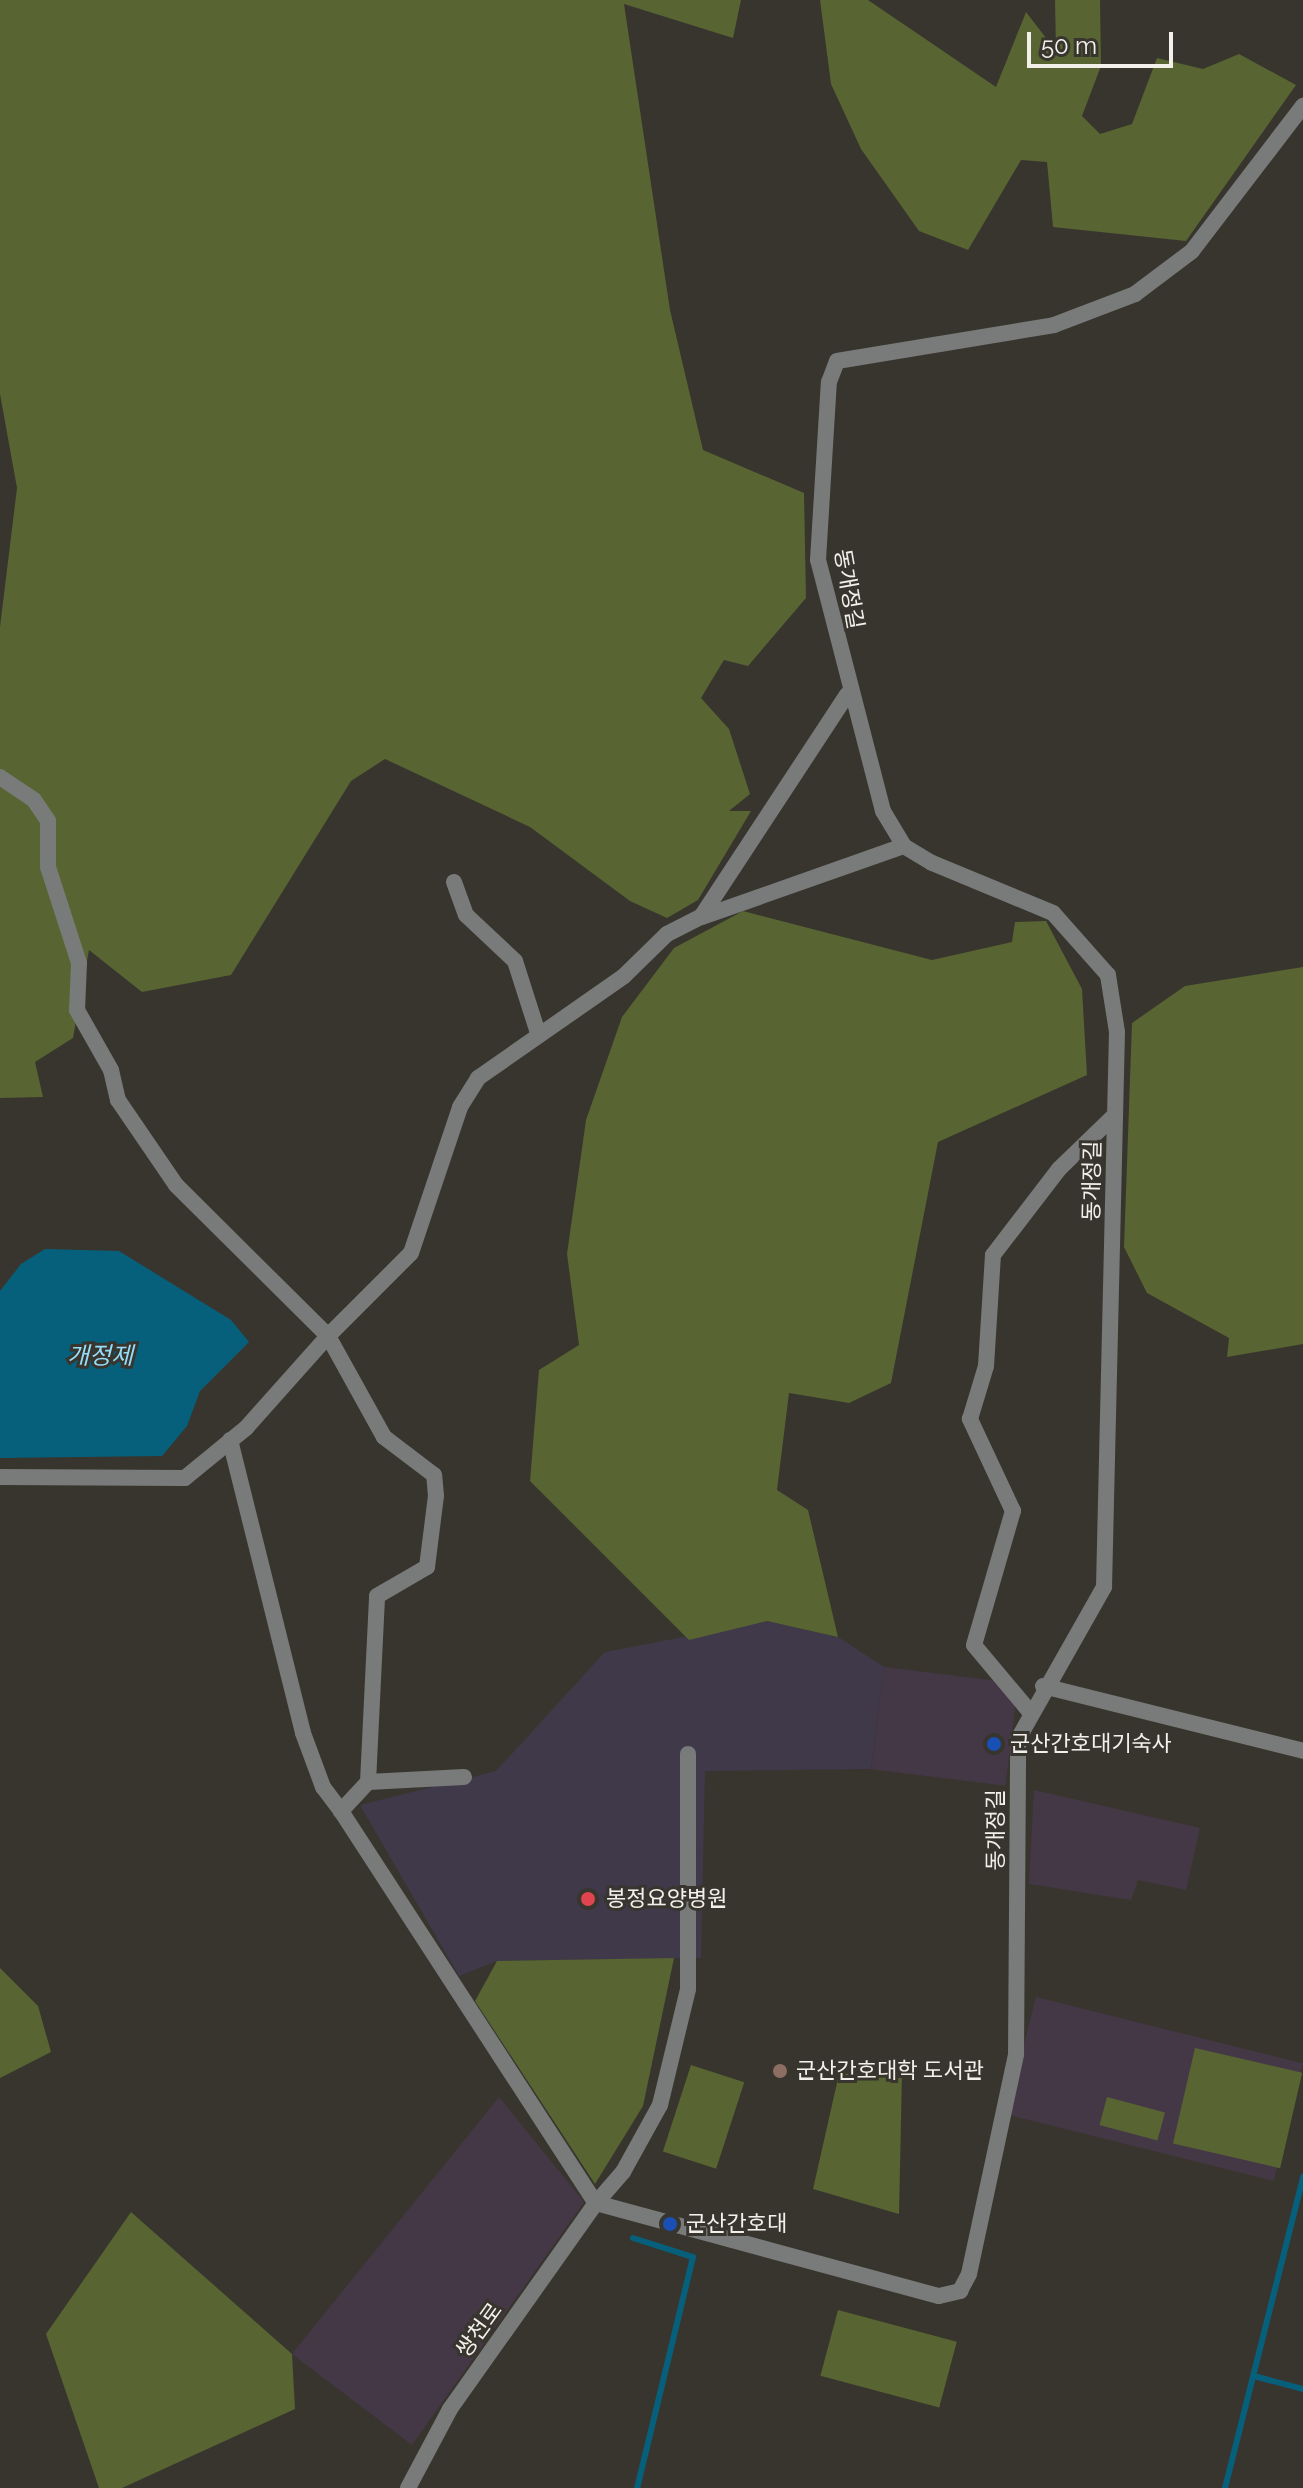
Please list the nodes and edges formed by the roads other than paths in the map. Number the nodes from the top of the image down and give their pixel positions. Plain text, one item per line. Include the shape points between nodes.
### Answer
1 (1303, 106) edge
2 (847, 695) junction
3 (0, 777) edge
4 (904, 846) junction
5 (454, 882) dead end
6 (701, 917) junction
7 (538, 1033) junction
8 (1115, 1115) junction
9 (328, 1336) junction
10 (230, 1440) junction
11 (0, 1477) edge
12 (1043, 1686) junction
13 (1030, 1712) junction
14 (1303, 1751) edge
15 (688, 1754) dead end
16 (464, 1777) dead end
17 (368, 1782) junction
18 (341, 1811) junction
19 (596, 2203) junction
20 (408, 2488) edge

1 - 2 street, 동개정길 via 1192,251 1135,294 1054,325 837,361 829,382 818,560
2 - 4 street, 동개정길 via 883,811
2 - 6 street
3 - 9 street via 34,800 48,821 48,867 79,963 77,1010 111,1070 118,1100 176,1185
4 - 6 street via 763,901
4 - 8 street, 동개정길 via 1053,913 1108,975 1117,1032
5 - 7 street via 466,915 515,961
6 - 7 street via 667,934 624,976
7 - 9 street via 478,1078 460,1107 411,1253
8 - 12 street, 동개정길 via 1104,1587
8 - 13 street via 1059,1169 993,1255 986,1366 970,1419 1013,1511 974,1645
9 - 10 street
9 - 17 street via 384,1437 434,1475 436,1496 427,1567 377,1596
10 - 11 street via 185,1478
10 - 18 street via 303,1733 323,1787
12 - 13 street, 동개정길
12 - 14 street
13 - 19 street, 동개정길 via 1018,1739 1016,2054 960,2291 939,2296
15 - 19 street, 쌍천로 via 688,1989 660,2105 623,2172
16 - 17 street
17 - 18 street
18 - 19 street
19 - 20 street, 쌍천로 via 450,2409

